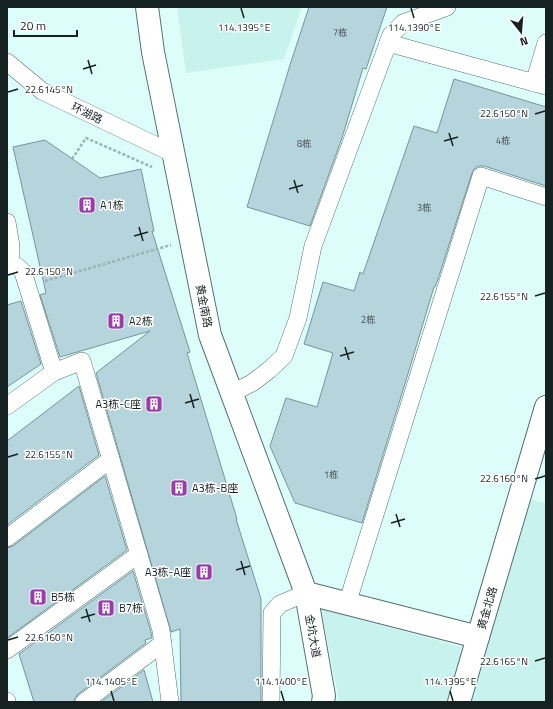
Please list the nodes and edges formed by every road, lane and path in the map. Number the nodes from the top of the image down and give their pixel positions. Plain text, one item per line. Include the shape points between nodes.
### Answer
1 (146, 7) edge
2 (447, 7) edge
3 (388, 43) junction
4 (546, 43) edge
5 (7, 62) edge
6 (540, 85) edge
7 (72, 159) dead end
8 (175, 161) junction
9 (546, 197) edge
10 (7, 222) edge
11 (191, 239) junction
12 (8, 264) edge
13 (27, 286) junction
14 (54, 372) junction
15 (232, 393) junction
16 (7, 406) edge
17 (546, 407) edge
18 (111, 459) junction
19 (7, 538) edge
20 (139, 554) junction
21 (306, 593) junction
22 (347, 604) junction
23 (478, 637) junction
24 (163, 643) junction
25 (7, 650) edge
26 (84, 702) edge
27 (170, 702) edge
28 (271, 702) edge
29 (323, 702) edge
30 (459, 702) edge

1 - 8 street, 黄金南路
2 - 3 street via 403,23 391,35
3 - 6 street
3 - 15 street via 313,246 298,318 284,356 252,383
4 - 6 street
5 - 8 street, 环湖路 via 42,91
7 - 8 path via 86,138 156,169
8 - 11 street, 黄金南路
9 - 22 street via 481,176
10 - 12 street via 12,252
11 - 13 path
11 - 15 street, 黄金南路 via 210,335
12 - 13 street via 18,267 23,272
13 - 14 street
14 - 16 street
14 - 18 street via 82,361
15 - 21 street, 黄金南路
17 - 23 street, 黄金北路
18 - 19 street
18 - 20 street
20 - 24 street
20 - 25 street
21 - 22 street, 黄金北路
21 - 28 street via 280,604 272,613
21 - 29 street, 金坑大道
22 - 23 street, 黄金北路
23 - 30 street
24 - 26 street
24 - 27 street

